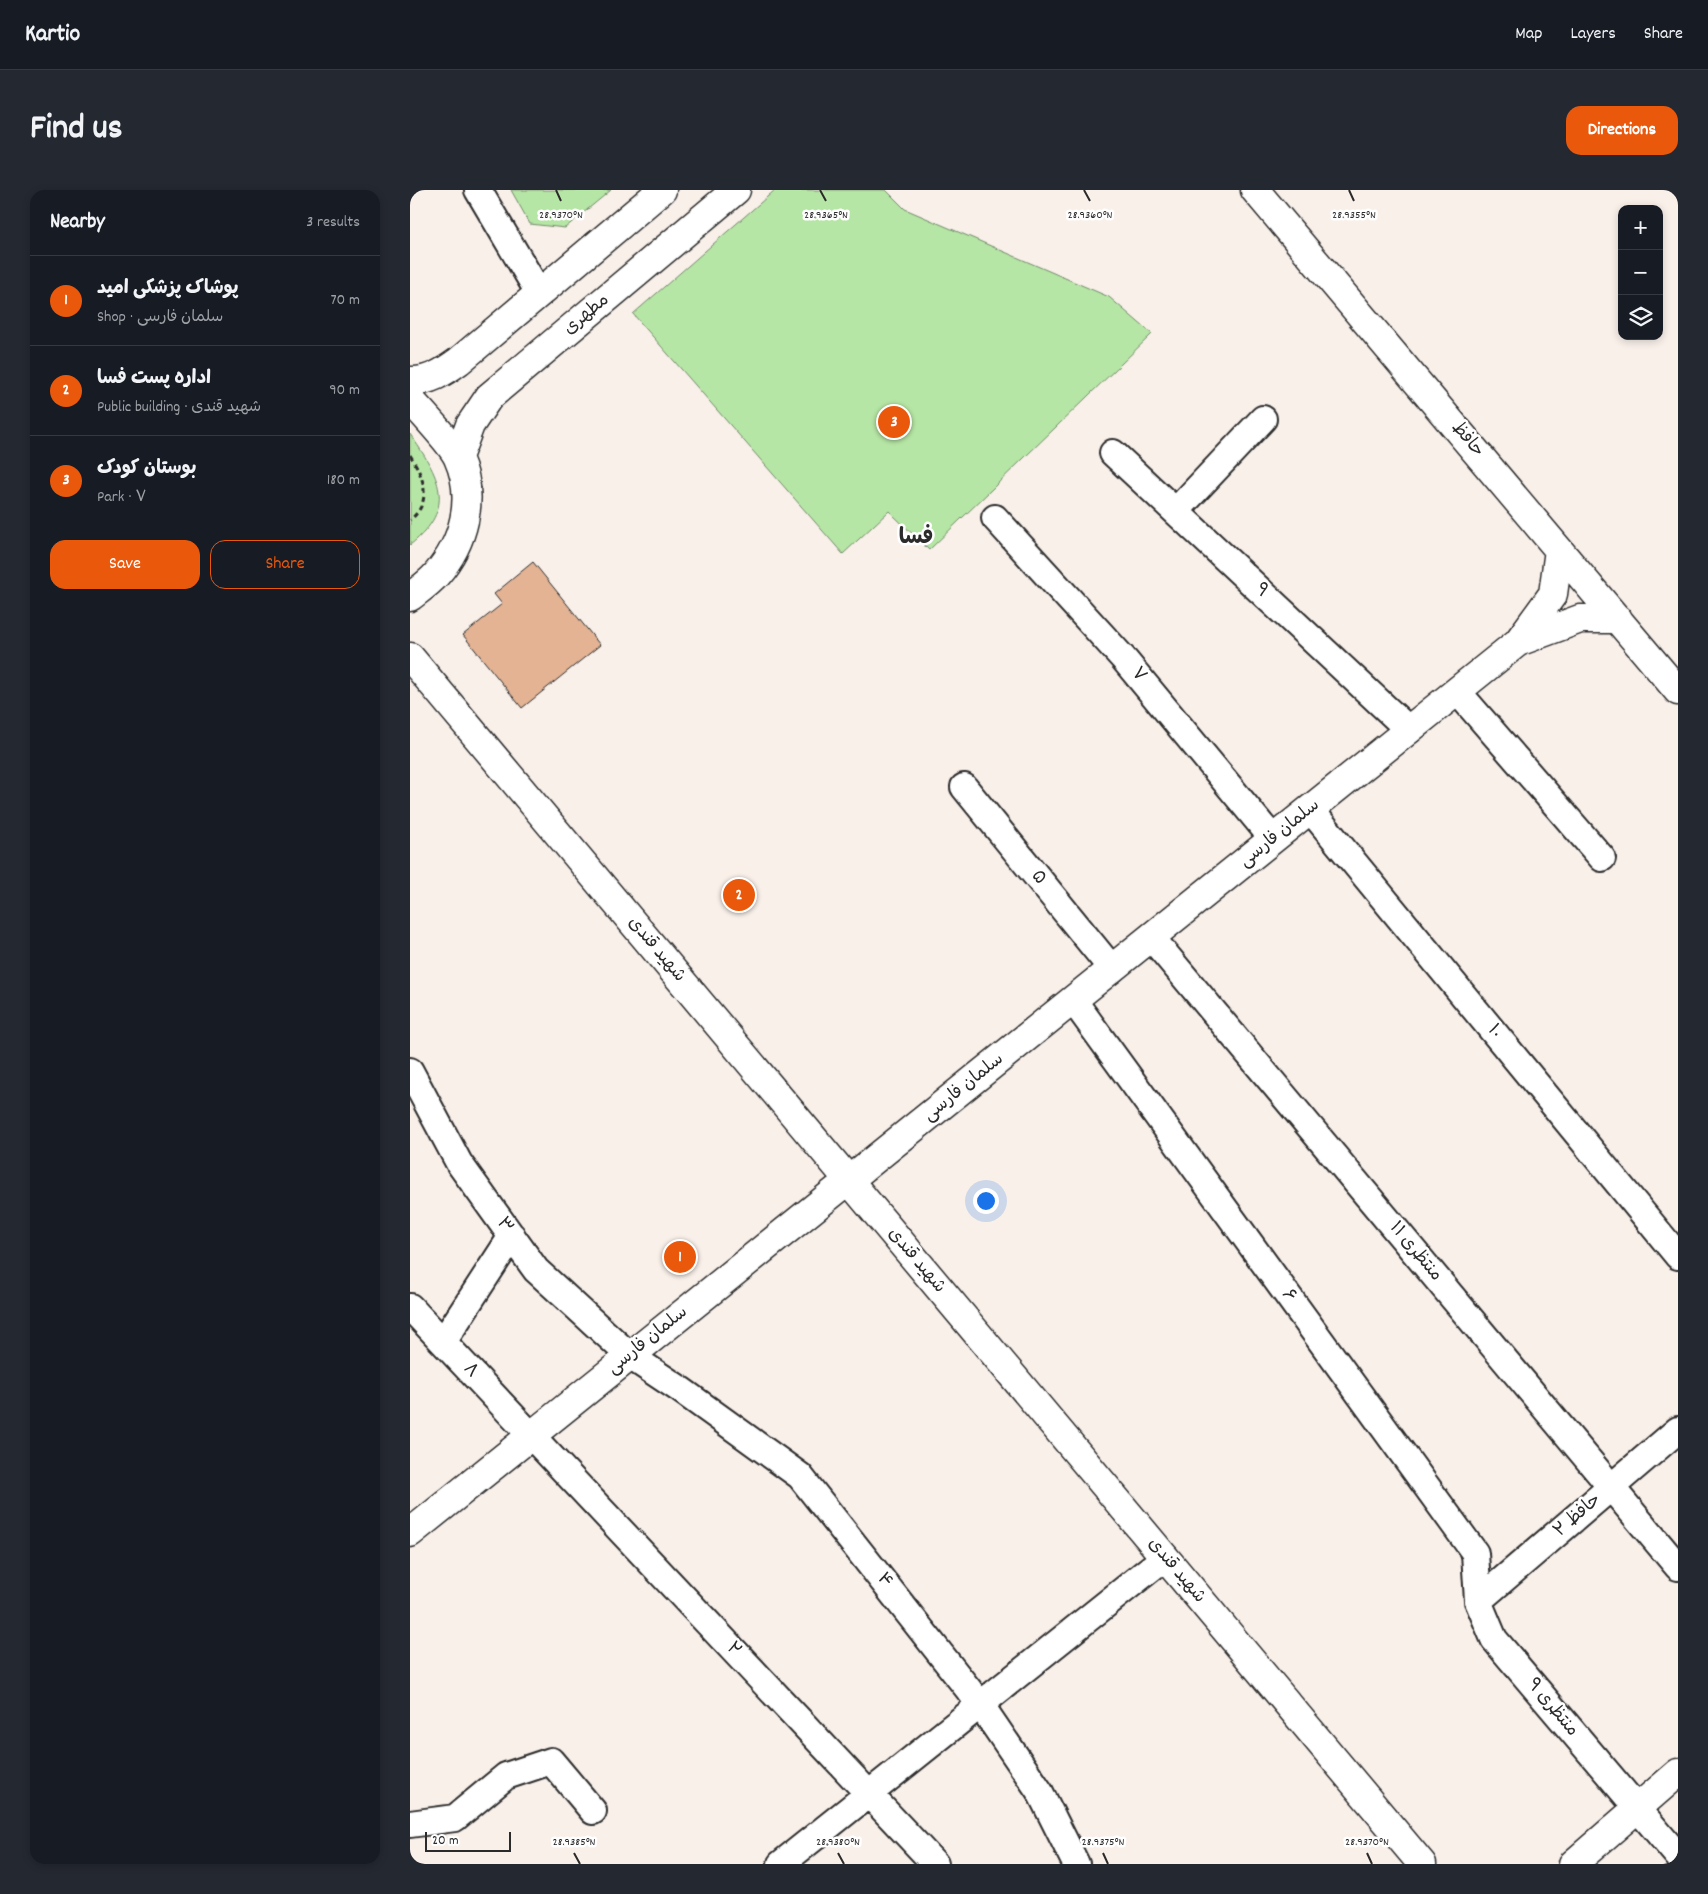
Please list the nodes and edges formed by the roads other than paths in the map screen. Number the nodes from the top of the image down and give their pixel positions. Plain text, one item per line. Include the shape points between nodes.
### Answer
1 (478, 190) edge
2 (662, 190) edge
3 (736, 190) edge
4 (1255, 190) edge
5 (540, 293) junction
6 (410, 381) edge
7 (410, 399) edge
8 (1263, 419) dead end
9 (1113, 453) dead end
10 (458, 457) junction
11 (1176, 511) junction
12 (995, 518) dead end
13 (1559, 550) junction
14 (410, 597) edge
15 (1618, 619) junction
16 (1518, 642) junction
17 (410, 657) edge
18 (1676, 685) edge
19 (1457, 691) junction
20 (1409, 730) junction
21 (964, 786) dead end
22 (1310, 809) junction
23 (1273, 839) junction
24 (1602, 858) dead end
25 (1151, 937) junction
26 (1112, 969) junction
27 (1073, 1000) junction
28 (410, 1071) edge
29 (849, 1180) junction
30 (512, 1236) junction
31 (1678, 1256) edge
32 (410, 1307) edge
33 (443, 1342) junction
34 (630, 1356) junction
35 (1678, 1430) edge
36 (531, 1436) junction
37 (1611, 1487) junction
38 (410, 1533) edge
39 (1164, 1557) junction
40 (1678, 1567) edge
41 (1478, 1601) junction
42 (980, 1704) junction
43 (1678, 1773) edge
44 (868, 1793) junction
45 (1638, 1808) junction
46 (593, 1811) dead end
47 (410, 1824) edge
48 (1678, 1856) edge
49 (781, 1864) edge
50 (935, 1864) edge
51 (1076, 1864) edge
52 (1422, 1864) edge
53 (1573, 1864) edge

1 - 5 street
2 - 5 street
3 - 10 street, مطهری via 489,397 470,425
4 - 13 street, حافظ
5 - 6 street via 440,375
7 - 10 street
8 - 11 street
9 - 11 street, ۹
10 - 14 street via 466,488 465,520 454,550 436,576
11 - 20 street, ۹
12 - 23 street, ۷ via 1123,658
13 - 15 street, حافظ
13 - 16 street via 1553,594
15 - 16 street via 1580,619
15 - 18 street, حافظ
16 - 19 street, سلمان فارسی
17 - 29 street, شهید قندی
19 - 20 street, سلمان فارسی
19 - 24 street
20 - 22 street, سلمان فارسی
21 - 26 street, ۵
22 - 23 street, سلمان فارسی
22 - 31 street, ۱۰
23 - 25 street, سلمان فارسی
25 - 26 street, سلمان فارسی
25 - 37 street, منتظری ۱۱
26 - 27 street, سلمان فارسی
27 - 29 street, سلمان فارسی
27 - 41 street, ۶ via 1475,1553
28 - 30 street, ۳ via 459,1163
29 - 34 street, سلمان فارسی
29 - 39 street, شهید قندی
30 - 33 street
30 - 34 street, ۳ via 536,1270
32 - 33 street, ۸
33 - 36 street, ۸
34 - 36 street, سلمان فارسی
34 - 42 street, ۴ via 800,1476
35 - 37 street, حافظ ۲
36 - 38 street, سلمان فارسی
36 - 44 street, ۲
37 - 40 street, منتظری ۱۱
37 - 41 street, حافظ ۲
39 - 42 street
39 - 52 street, شهید قندی
41 - 45 street, منتظری ۹ via 1494,1639
42 - 44 street
42 - 51 street, ۴ via 1040,1792
43 - 45 street
44 - 49 street
44 - 50 street, ۲
45 - 48 street, منتظری ۹
45 - 53 street
46 - 47 street via 551,1762 506,1776 455,1818

